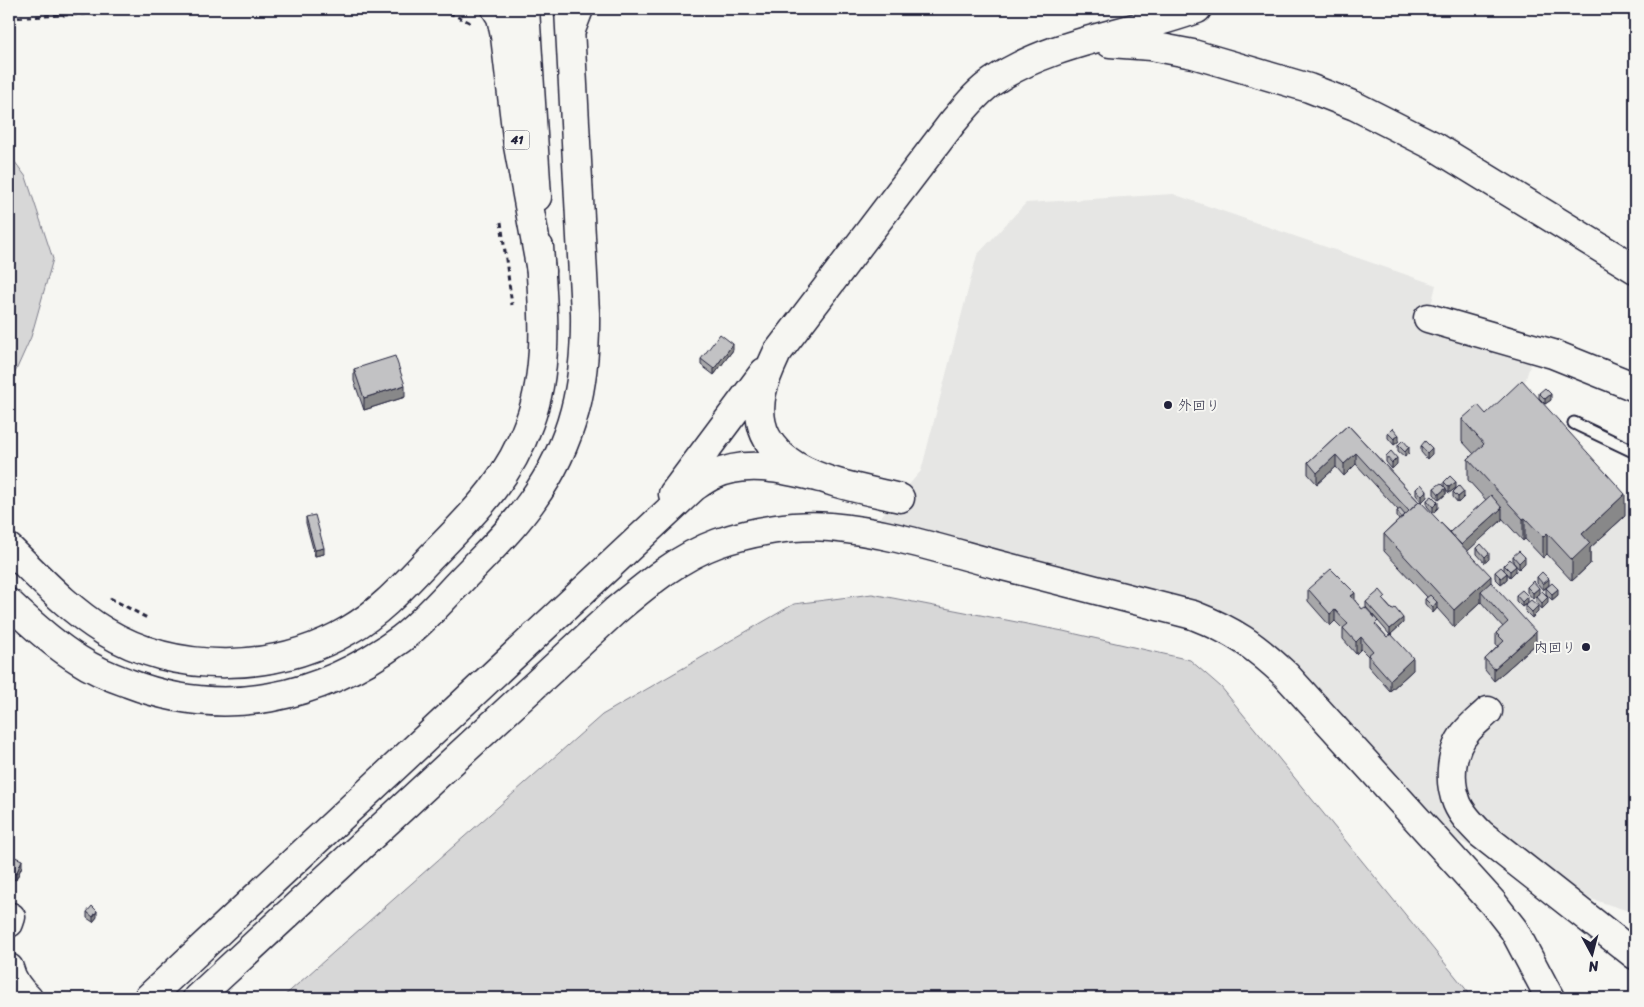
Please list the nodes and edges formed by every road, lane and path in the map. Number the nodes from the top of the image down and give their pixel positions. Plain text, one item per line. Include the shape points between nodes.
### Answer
1 (176, 9) edge
2 (441, 9) edge
3 (496, 9) edge
4 (525, 9) edge
5 (1197, 9) edge
6 (573, 16) edge
7 (9, 18) edge
8 (473, 30) dead end
9 (1078, 44) junction
10 (501, 221) dead end
11 (1635, 269) edge
12 (541, 271) junction
13 (513, 308) dead end
14 (1428, 318) dead end
15 (778, 353) junction
16 (1635, 387) edge
17 (1574, 423) dead end
18 (1635, 452) edge
19 (820, 478) junction
20 (900, 498) dead end
21 (644, 533) junction
22 (9, 548) edge
23 (102, 594) dead end
24 (9, 603) edge
25 (153, 621) dead end
26 (1488, 711) dead end
27 (1635, 956) edge
28 (9, 968) edge
29 (149, 997) edge
30 (28, 998) edge
31 (197, 998) edge
32 (1550, 998) edge

1 - 7 path
2 - 8 path via 469,22
3 - 12 main road, 41 via 505,36 518,146
4 - 12 main road
5 - 9 main road
6 - 24 main road via 586,342 583,374 566,441 551,472 510,529 403,637 340,676 276,697 242,702 208,701 173,697 141,688 80,661
9 - 11 main road via 1114,42 1194,54 1328,95 1390,122 1434,146
9 - 15 main road via 1012,70 991,82 972,100
10 - 13 path
12 - 22 main road via 543,348 539,386 530,422 515,456 498,484 476,510 397,592 351,629 323,644 296,654 231,663 200,663 164,656 133,645 92,622
14 - 16 main road via 1553,354
15 - 19 main road via 762,393 764,431 780,455 797,468
15 - 21 main road
17 - 18 lane
19 - 20 main road
19 - 21 main road via 775,468 733,468 694,487
21 - 29 main road
23 - 25 path
26 - 27 main road via 1467,731 1452,764 1452,785 1462,811 1481,834
28 - 30 main road via 14,982
31 - 32 main road via 642,588 693,554 718,543 771,531 810,527 897,538 1193,615 1245,640 1286,675 1493,903 1514,930

